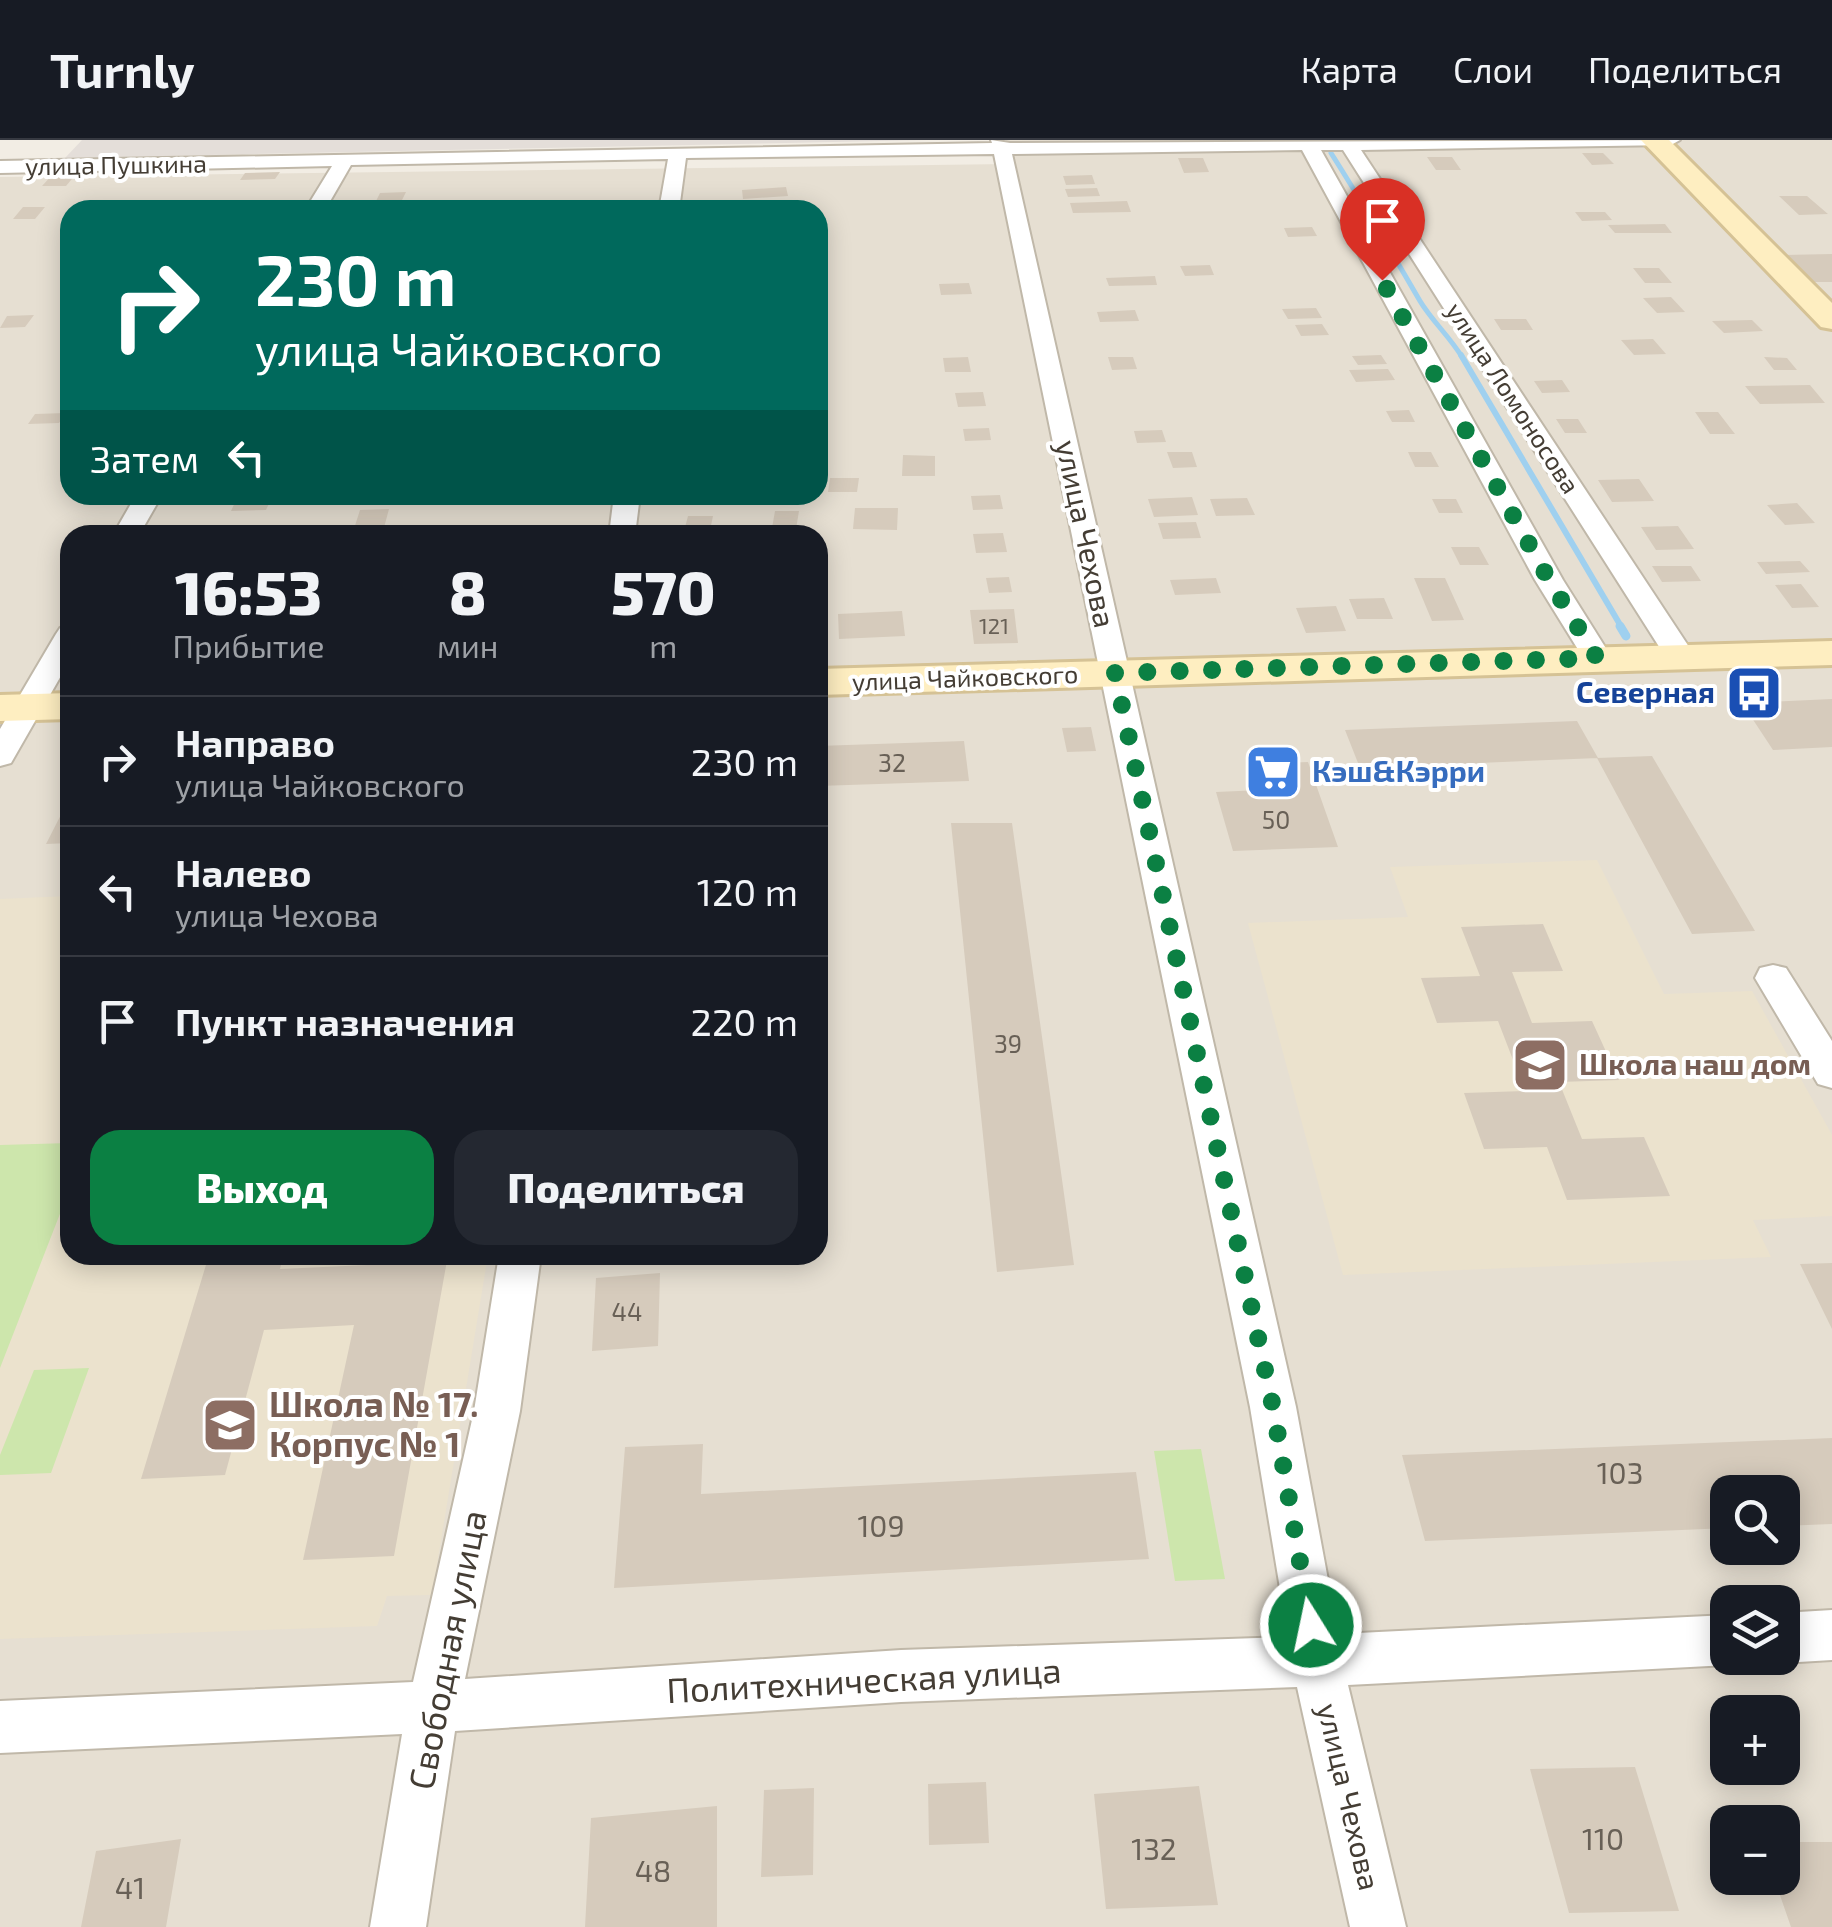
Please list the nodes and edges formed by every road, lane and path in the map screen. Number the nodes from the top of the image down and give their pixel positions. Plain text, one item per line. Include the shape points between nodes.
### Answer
1 (1654, 140) edge
2 (1671, 140) edge
3 (1347, 142) edge
4 (1307, 143) edge
5 (1001, 144) edge
6 (678, 153) junction
7 (344, 161) junction
8 (0, 167) edge
9 (321, 200) edge
10 (671, 200) edge
11 (1832, 320) edge
12 (1832, 653) edge
13 (60, 654) edge
14 (1680, 656) junction
15 (1597, 658) junction
16 (1115, 673) junction
17 (828, 682) edge
18 (34, 707) edge
19 (0, 756) edge
20 (1773, 978) dead end
21 (1832, 1073) edge
22 (519, 1265) edge
23 (1832, 1635) edge
24 (1800, 1637) edge
25 (1710, 1641) edge
26 (1317, 1661) junction
27 (434, 1707) junction
28 (0, 1727) edge
29 (398, 1927) edge
30 (1378, 1927) edge

1 - 2 street, улица Пушкина
1 - 3 street, улица Пушкина
1 - 11 main road
3 - 4 street, улица Пушкина
3 - 14 street, улица Ломоносова
4 - 5 street, улица Пушкина
4 - 15 street
5 - 6 street, улица Пушкина
5 - 16 street, улица Чехова
6 - 7 street, улица Пушкина
6 - 10 street
7 - 8 street, улица Пушкина
7 - 9 street
12 - 14 main road, улица Чайковского
13 - 18 street
14 - 15 main road, улица Чайковского
15 - 16 main road, улица Чайковского
16 - 17 main road, улица Чайковского
16 - 26 street, улица Чехова via 1273,1407
18 - 19 street
20 - 21 street
22 - 27 street, Свободная улица via 497,1411
23 - 24 street
25 - 26 street, Политехническая улица
26 - 27 street, Политехническая улица via 901,1676
26 - 30 street, улица Чехова
27 - 28 street, Политехническая улица
27 - 29 street, Свободная улица

